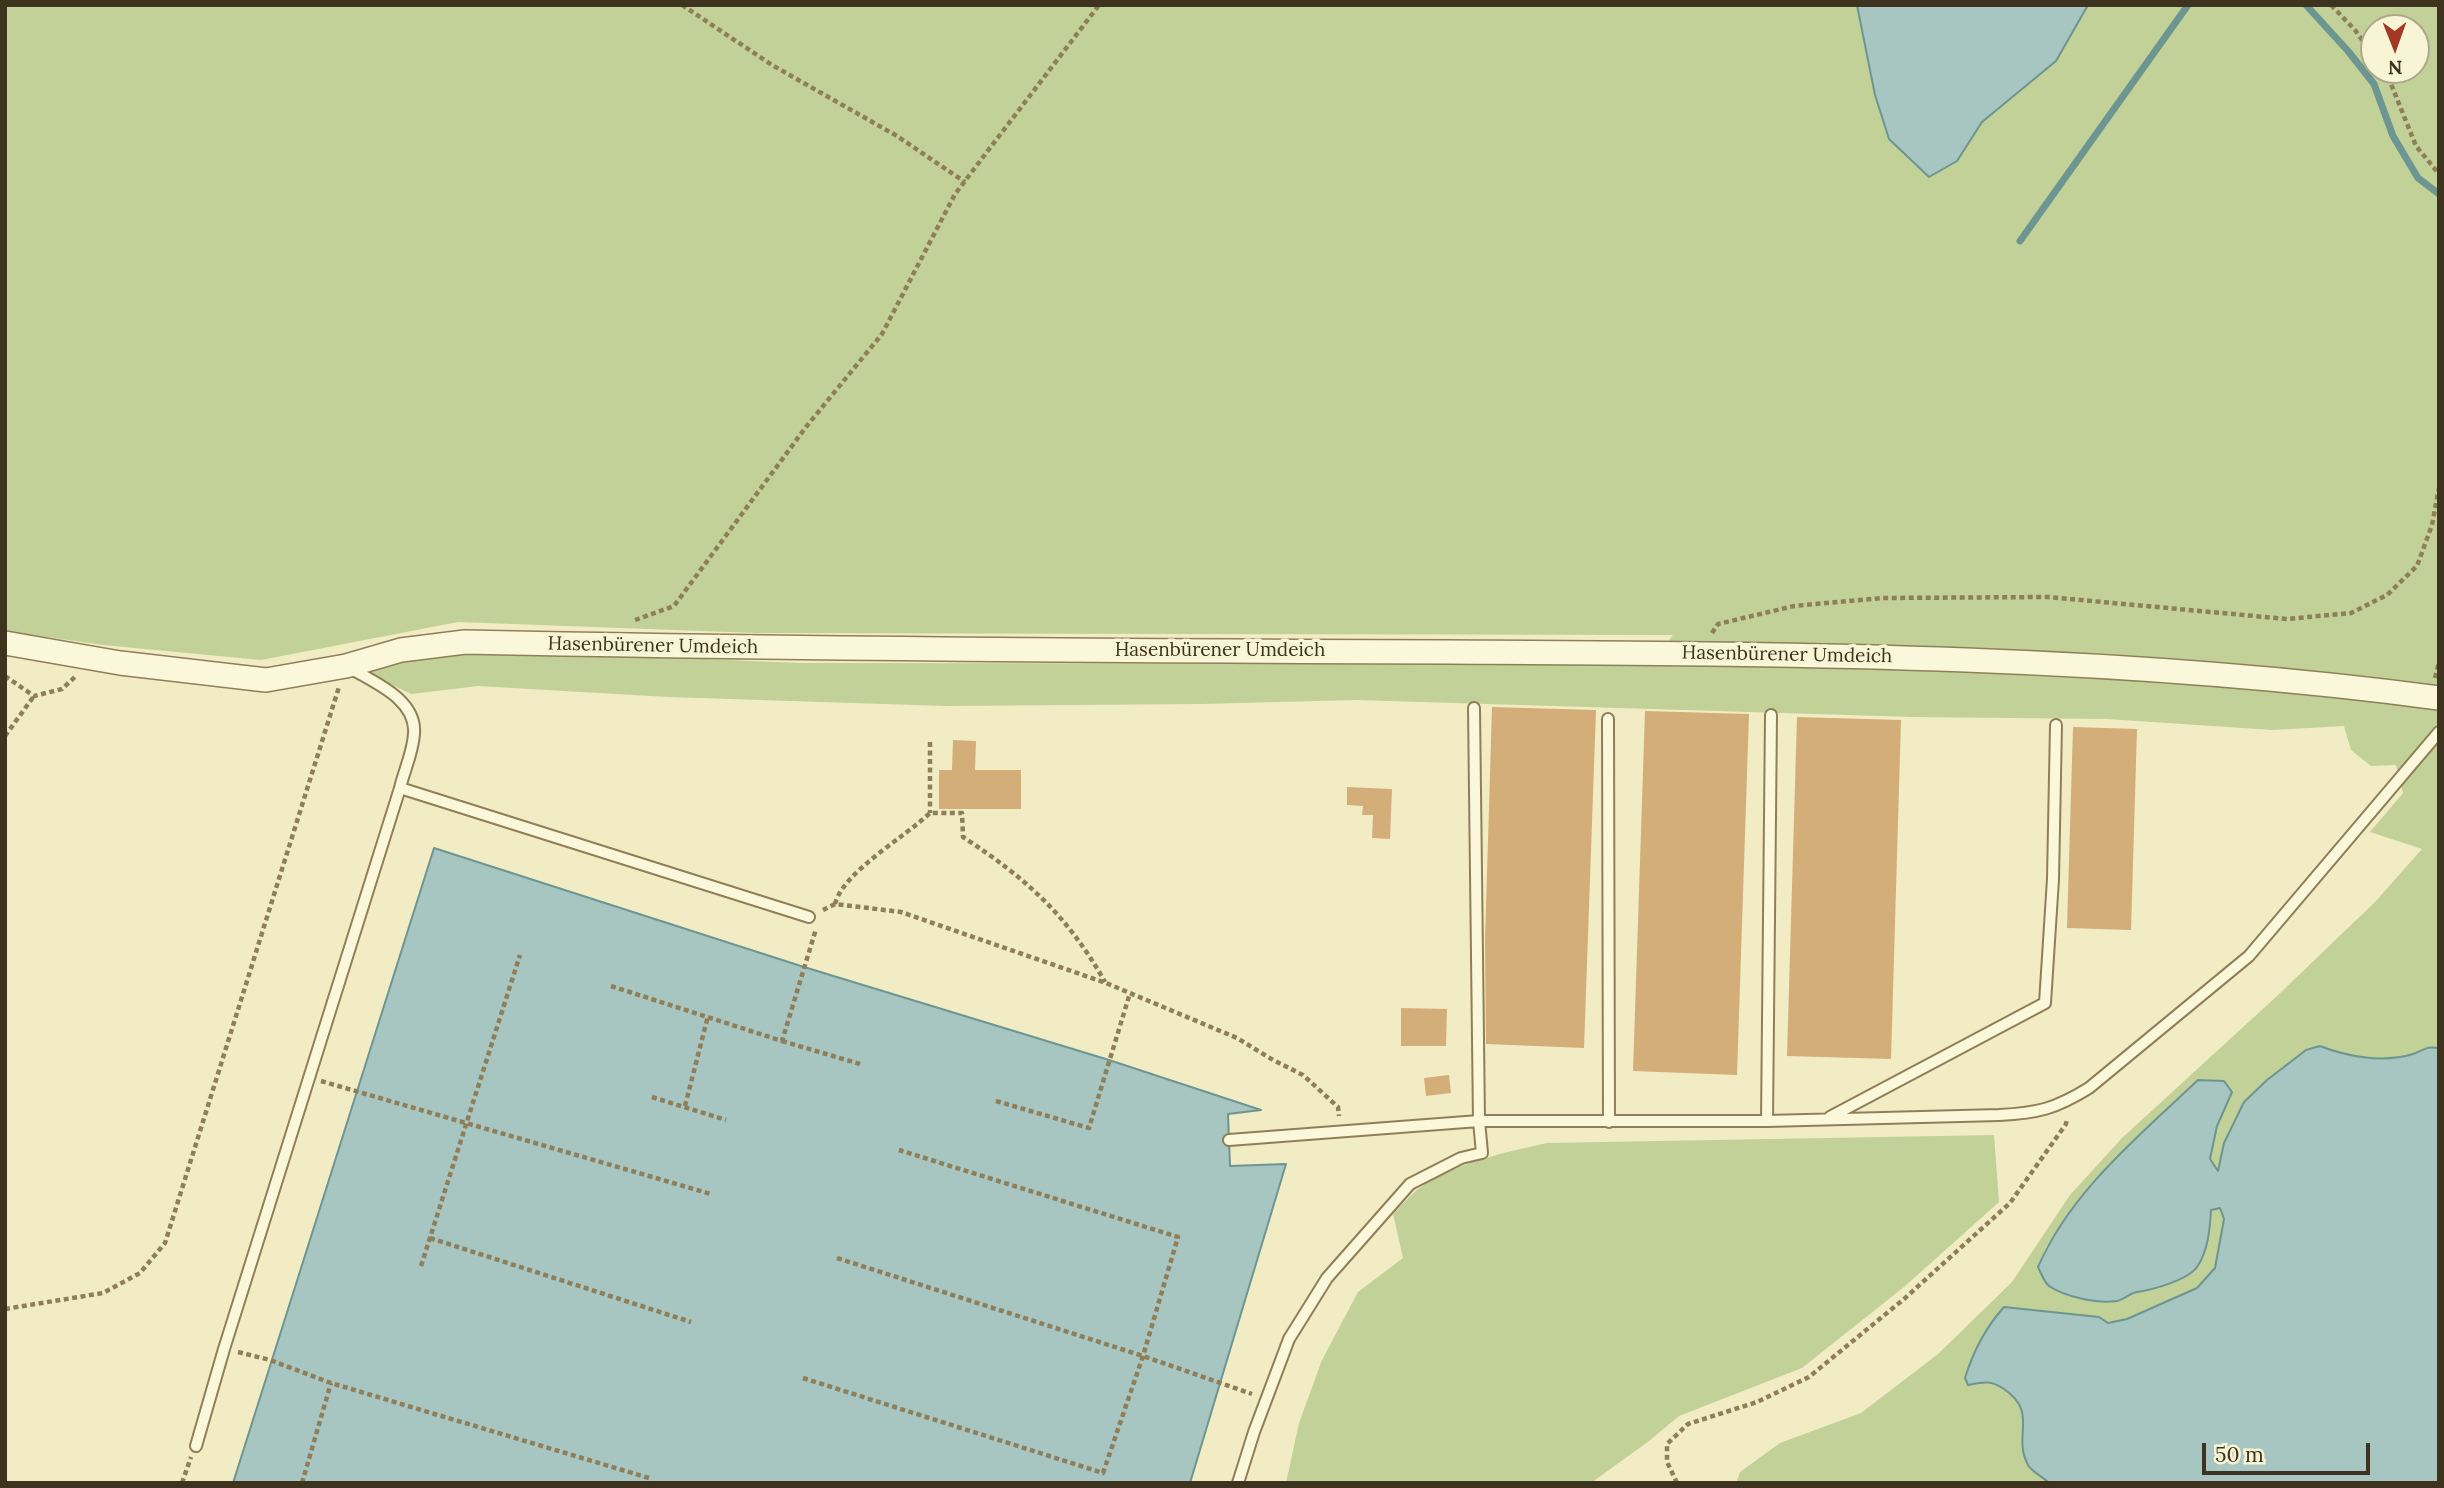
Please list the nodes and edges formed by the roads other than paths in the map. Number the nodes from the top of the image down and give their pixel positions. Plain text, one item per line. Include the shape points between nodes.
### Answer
1 (5, 643) edge
2 (346, 666) junction
3 (2439, 698) edge
4 (1474, 708) dead end
5 (1771, 715) dead end
6 (1608, 719) dead end
7 (2056, 725) dead end
8 (2439, 732) edge
9 (400, 788) junction
10 (809, 917) road end
11 (1825, 1119) junction
12 (1479, 1121) junction
13 (1767, 1121) junction
14 (1609, 1122) junction
15 (1229, 1140) dead end
16 (196, 1446) road end
17 (1238, 1483) edge

1 - 2 street, Hasenbürener Umdeich via 266,680
2 - 3 street, Hasenbürener Umdeich via 401,650 466,642 933,650 1697,653 2115,666
2 - 9 lane via 398,697 410,713 414,733
4 - 12 lane
5 - 13 lane
6 - 14 lane
7 - 11 lane via 2045,1003
8 - 11 lane via 2249,956 2070,1100 2036,1113
9 - 10 lane
9 - 16 lane
11 - 13 lane
12 - 14 lane
12 - 15 lane
12 - 17 lane via 1482,1153 1461,1158 1410,1184 1327,1278 1289,1339
13 - 14 lane

